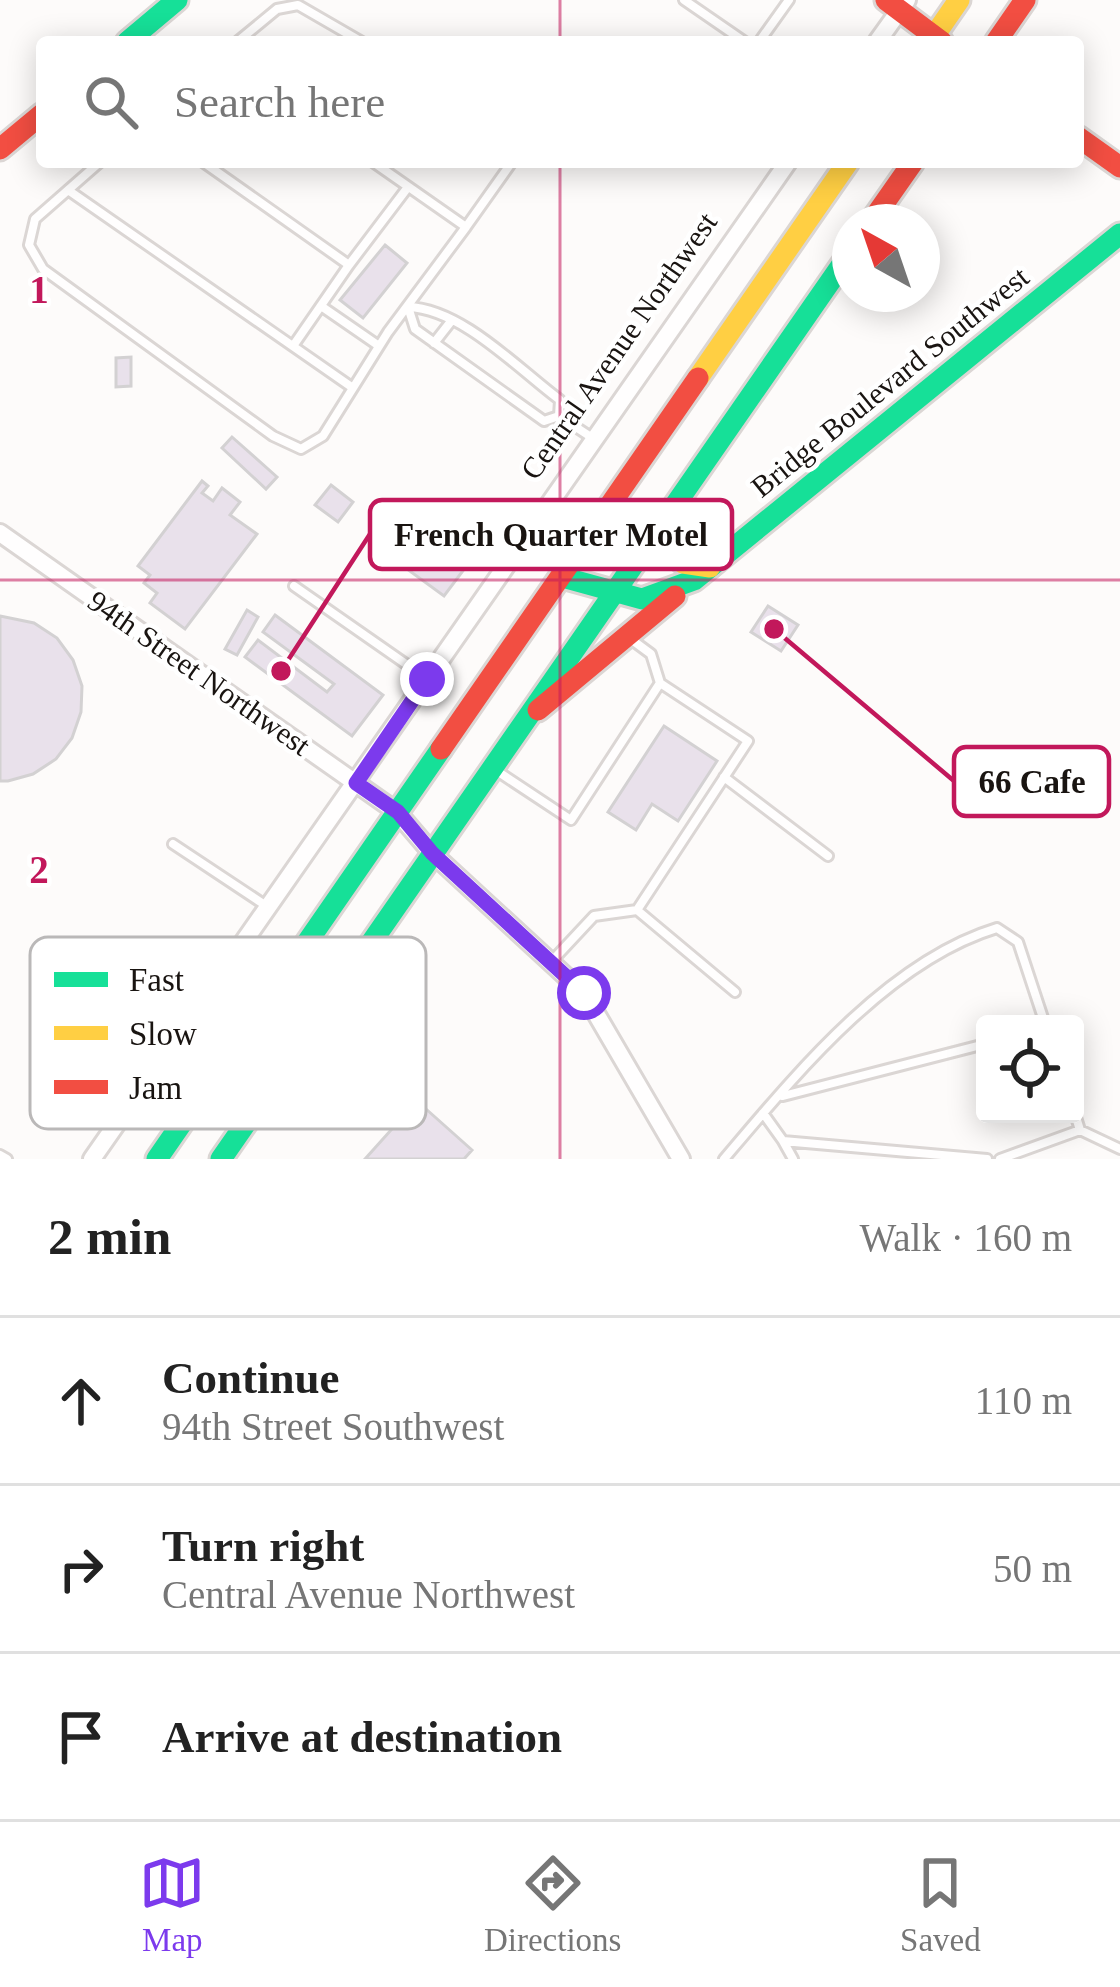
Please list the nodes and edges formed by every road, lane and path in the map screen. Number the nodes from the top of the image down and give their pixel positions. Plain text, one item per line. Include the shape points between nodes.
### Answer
1 (177, 0) edge
2 (684, 0) edge
3 (789, 0) edge
4 (959, 0) edge
5 (1025, 0) edge
6 (898, 3) edge
7 (134, 36) edge
8 (244, 36) edge
9 (352, 36) edge
10 (736, 36) edge
11 (763, 36) edge
12 (881, 36) edge
13 (931, 36) edge
14 (937, 36) edge
15 (1000, 36) edge
16 (36, 119) edge
17 (1084, 141) edge
18 (1, 145) edge
19 (1120, 167) edge
20 (93, 168) edge
21 (212, 168) edge
22 (381, 168) edge
23 (508, 168) edge
24 (784, 168) edge
25 (844, 168) edge
26 (909, 168) edge
27 (408, 187) junction
28 (68, 190) junction
29 (884, 204) edge
30 (466, 227) junction
31 (1120, 233) edge
32 (349, 265) junction
33 (832, 279) edge
34 (321, 306) junction
35 (408, 307) junction
36 (452, 320) junction
37 (434, 343) junction
38 (293, 346) junction
39 (380, 346) junction
40 (353, 388) junction
41 (559, 416) junction
42 (591, 437) junction
43 (0, 533) edge
44 (653, 536) junction
45 (702, 573) junction
46 (562, 577) junction
47 (294, 586) dead end
48 (613, 595) junction
49 (627, 636) junction
50 (427, 679) junction
51 (660, 683) junction
52 (525, 722) junction
53 (493, 768) junction
54 (724, 777) junction
55 (356, 783) junction
56 (398, 812) junction
57 (173, 844) dead end
58 (432, 853) junction
59 (828, 856) dead end
60 (269, 908) junction
61 (637, 910) junction
62 (249, 937) edge
63 (311, 937) edge
64 (374, 937) edge
65 (553, 961) junction
66 (734, 992) dead end
67 (1042, 1015) edge
68 (976, 1046) edge
69 (778, 1097) junction
70 (763, 1113) junction
71 (1078, 1123) edge
72 (113, 1129) edge
73 (178, 1129) edge
74 (241, 1129) edge
75 (1080, 1130) junction
76 (783, 1141) junction
77 (1120, 1149) edge
78 (92, 1159) edge
79 (157, 1159) edge
80 (220, 1159) edge
81 (681, 1159) edge
82 (724, 1159) edge
83 (793, 1159) edge
84 (987, 1159) edge
85 (1000, 1159) edge

1 - 7 main road
2 - 10 lane
3 - 11 lane
4 - 14 main road
5 - 15 main road
6 - 12 street
6 - 13 main road
8 - 9 lane via 278,9 298,5
16 - 18 main road
17 - 19 main road
20 - 28 lane
21 - 32 lane
22 - 27 lane
23 - 30 lane
24 - 42 street, Central Avenue Northwest
25 - 46 main road
26 - 29 main road
27 - 30 lane
27 - 32 lane
28 - 38 lane
28 - 40 lane via 35,219 29,245 43,269 273,436 301,449 323,436
30 - 35 lane
31 - 45 main road, Bridge Boulevard Southwest
32 - 34 lane
33 - 44 main road
34 - 38 lane
34 - 39 lane
35 - 36 lane via 433,308
35 - 37 lane via 415,329
35 - 39 lane
36 - 37 lane
36 - 41 lane via 560,400
37 - 41 lane via 544,421
38 - 40 lane
39 - 40 lane
41 - 42 lane
42 - 50 street, Central Avenue Northwest
43 - 55 street, 94th Street Northwest
44 - 45 main road
44 - 48 main road
45 - 48 main road, Bridge Boulevard Southwest via 655,598
45 - 49 main road
46 - 48 main road, Bridge Boulevard Southwest
46 - 56 main road
47 - 50 lane
48 - 52 main road
49 - 51 lane via 651,654
49 - 52 main road
50 - 55 street, Central Avenue Northwest
51 - 53 lane via 571,820
51 - 54 lane via 748,741
52 - 53 main road
53 - 58 main road
54 - 59 lane
54 - 61 lane
55 - 56 street, 94th Street Northwest
55 - 60 street, Central Avenue Northwest
56 - 58 street, 94th Street Northwest
56 - 63 main road
57 - 60 lane
58 - 64 main road
58 - 65 street, 94th Street Northwest
60 - 62 street, Central Avenue Northwest
61 - 65 lane via 594,916
61 - 66 lane
65 - 81 street, 94th Street Northwest via 607,1023
67 - 69 lane via 1018,942 997,928 964,938 864,1009
68 - 69 lane
69 - 70 lane
70 - 76 lane
70 - 82 lane
71 - 75 lane
72 - 78 street, Central Avenue Northwest
73 - 79 main road
74 - 80 main road
75 - 77 lane
75 - 85 lane
76 - 83 lane
76 - 84 lane

